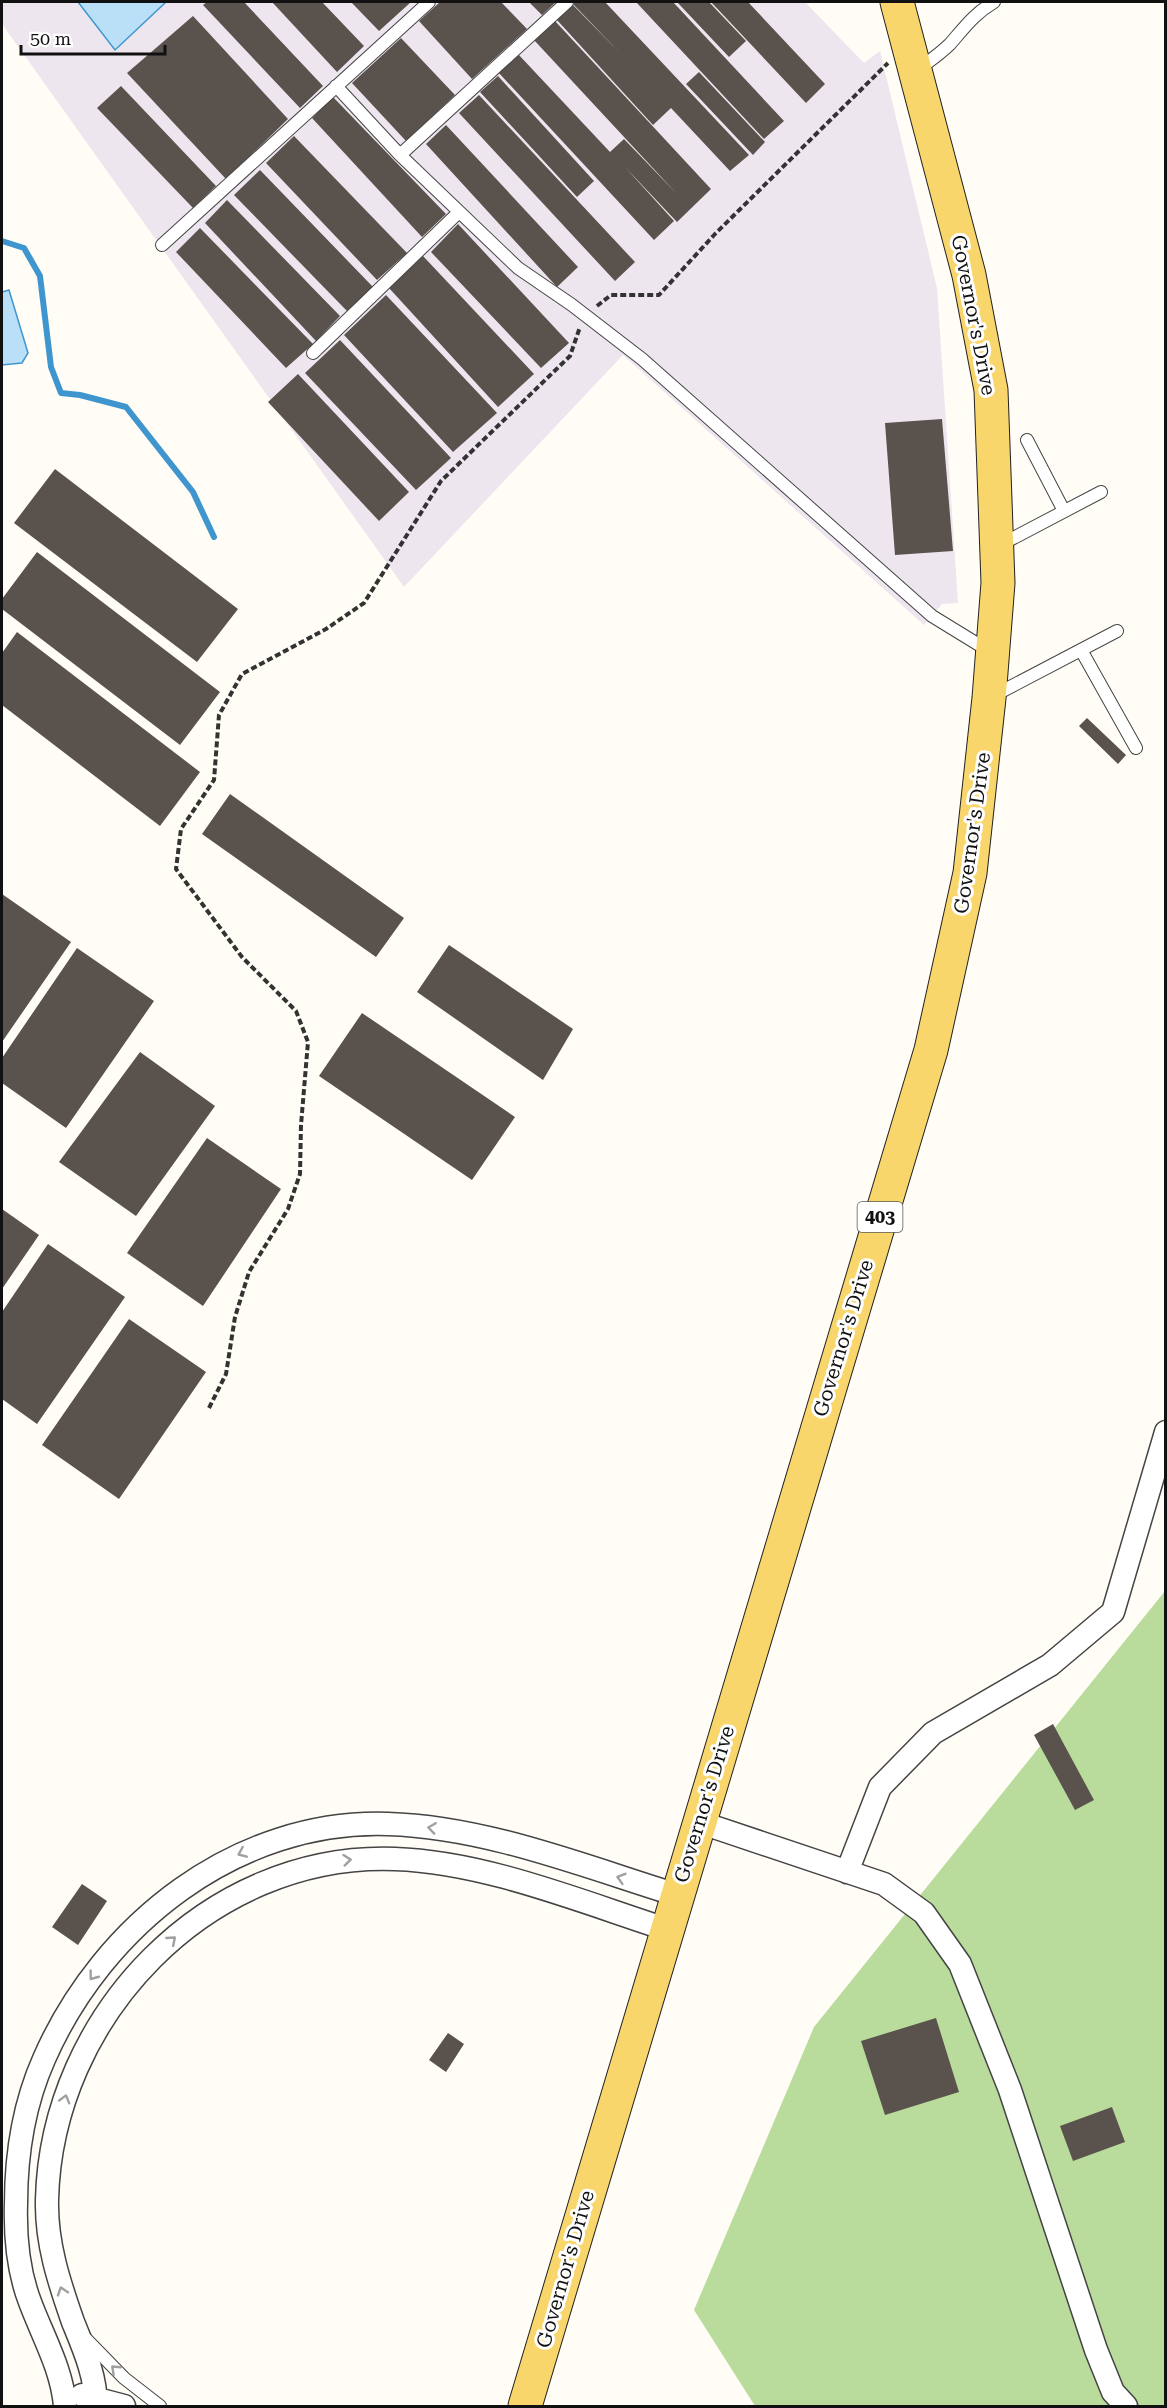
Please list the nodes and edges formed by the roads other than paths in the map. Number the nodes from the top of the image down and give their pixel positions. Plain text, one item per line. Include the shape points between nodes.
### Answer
1 (429, 2) edge
2 (567, 2) edge
3 (897, 2) edge
4 (994, 2) edge
5 (982, 5) edge
6 (912, 58) junction
7 (336, 86) junction
8 (400, 155) junction
9 (459, 212) junction
10 (162, 245) dead end
11 (313, 353) dead end
12 (1028, 441) dead end
13 (1101, 492) dead end
14 (1064, 511) junction
15 (997, 548) junction
16 (1117, 631) dead end
17 (1081, 650) junction
18 (993, 653) junction
19 (989, 698) junction
20 (1136, 748) dead end
21 (1166, 1432) edge
22 (699, 1822) junction
23 (847, 1872) junction
24 (676, 1895) junction
25 (666, 1929) junction
26 (75, 2326) junction
27 (63, 2398) edge
28 (96, 2403) edge
29 (124, 2406) edge
30 (160, 2406) edge
31 (525, 2406) edge
32 (1126, 2406) edge

1 - 7 lane
2 - 8 lane
3 - 6 main road, Governor's Drive / 403
4 - 5 lane
5 - 6 lane via 950,44
6 - 15 main road, Governor's Drive / 403 via 969,275 992,390
7 - 8 lane
7 - 10 lane
8 - 9 lane
9 - 11 lane
9 - 18 lane via 518,268 642,359 932,616
12 - 14 lane
13 - 14 lane
14 - 15 lane
15 - 18 main road, Governor's Drive / 403
16 - 17 lane
17 - 19 lane
17 - 20 lane
18 - 19 main road, Governor's Drive / 403
19 - 22 main road, Governor's Drive / 403 via 970,873 931,1050
21 - 23 street via 1113,1612 1050,1665 933,1733 880,1787
22 - 23 street
22 - 24 main road, Governor's Drive / 403
23 - 32 street via 884,1884 924,1913 960,1964 1010,2090 1096,2350 1113,2392
24 - 25 main road, Governor's Drive / 403
24 -> 27 street via 468,1834 367,1823 325,1827 270,1842 223,1863 178,1890 137,1926 85,1988 44,2059 26,2117 16,2178 18,2253 29,2301 52,2355
26 -> 25 street via 54,2263 47,2202 50,2164 69,2086 97,2028 124,1989 156,1954 209,1911 255,1886 302,1869 348,1859 398,1859 490,1874
25 - 31 main road, Governor's Drive / 403
26 - 28 street via 90,2367
30 -> 26 lane via 101,2357
27 - 28 street
28 - 29 street

